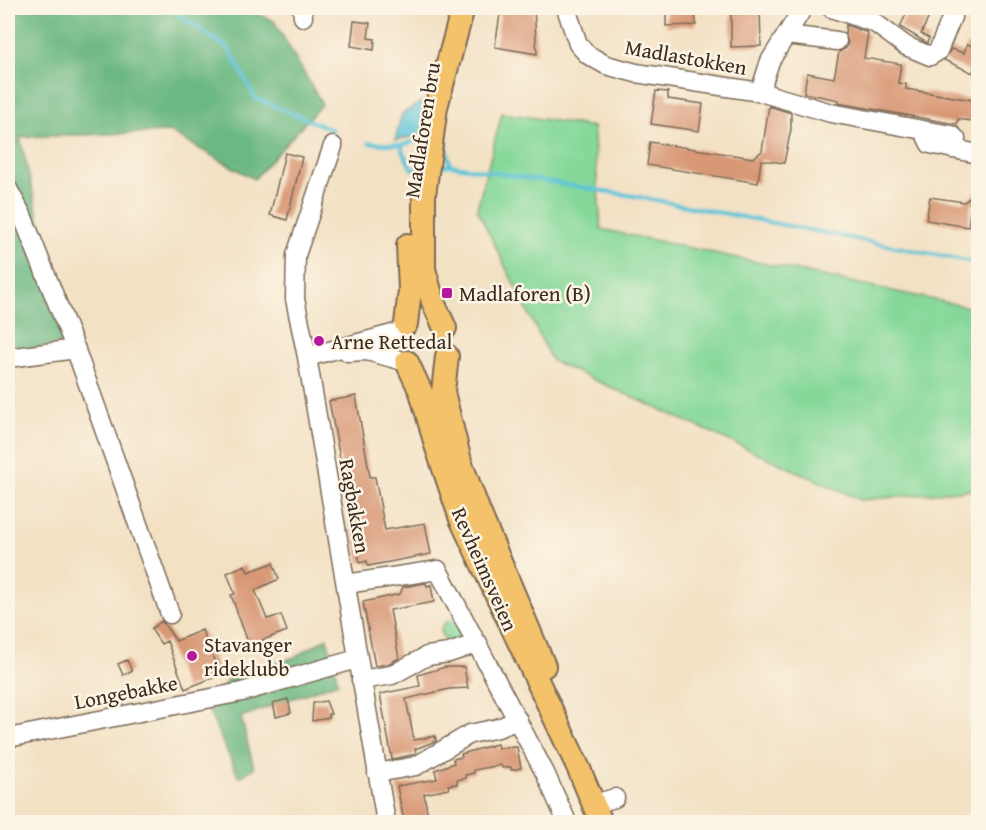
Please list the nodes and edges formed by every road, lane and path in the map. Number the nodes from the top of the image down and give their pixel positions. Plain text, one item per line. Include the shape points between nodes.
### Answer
1 (448, 8) edge
2 (463, 8) edge
3 (566, 8) edge
4 (803, 8) edge
5 (831, 8) edge
6 (948, 12) edge
7 (786, 35) junction
8 (446, 41) junction
9 (837, 41) dead end
10 (760, 92) junction
11 (333, 146) dead end
12 (978, 154) edge
13 (8, 189) edge
14 (416, 222) junction
15 (404, 328) junction
16 (445, 328) junction
17 (76, 349) junction
18 (325, 354) junction
19 (447, 356) junction
20 (307, 357) junction
21 (8, 358) edge
22 (407, 362) junction
23 (346, 584) junction
24 (170, 614) dead end
25 (478, 642) junction
26 (357, 659) junction
27 (361, 680) junction
28 (518, 720) junction
29 (8, 738) edge
30 (579, 769) junction
31 (377, 773) junction
32 (603, 808) edge
33 (563, 821) edge
34 (386, 822) edge

1 - 8 main road
2 - 8 main road
3 - 10 street, Madlastokken via 578,44 588,56 606,65
4 - 7 street, Madlastokken
5 - 6 street via 875,23 906,46 930,56 938,51
7 - 9 street
7 - 10 street, Madlastokken via 770,61
8 - 14 main road, Madlaforen bru via 418,125
10 - 12 street, Madlastokken via 831,113 923,130 930,144
11 - 20 street, Ragbakken via 296,255 295,299
13 - 17 street
14 - 15 main road
14 - 16 main road via 426,277
15 - 16 main road via 420,317 429,317
15 - 18 street
15 - 22 main road via 398,346
16 - 19 main road via 450,345
17 - 21 street
17 - 24 street
18 - 20 street
18 - 22 street via 368,351
19 - 22 main road via 428,369
19 - 30 main road, Revheimsveien via 443,392 460,461 545,668
20 - 23 street, Ragbakken
22 - 30 main road, Revheimsveien via 422,392 461,519
23 - 25 street via 376,585 438,570
23 - 26 street, Ragbakken
25 - 27 street via 450,653 427,656 392,675
25 - 28 street
26 - 27 street, Ragbakken
26 - 29 street, Longebakke via 242,692
27 - 31 street, Ragbakken
28 - 31 street via 470,734 416,766
28 - 33 street
30 - 32 main road, Revheimsveien
31 - 34 street, Ragbakken

